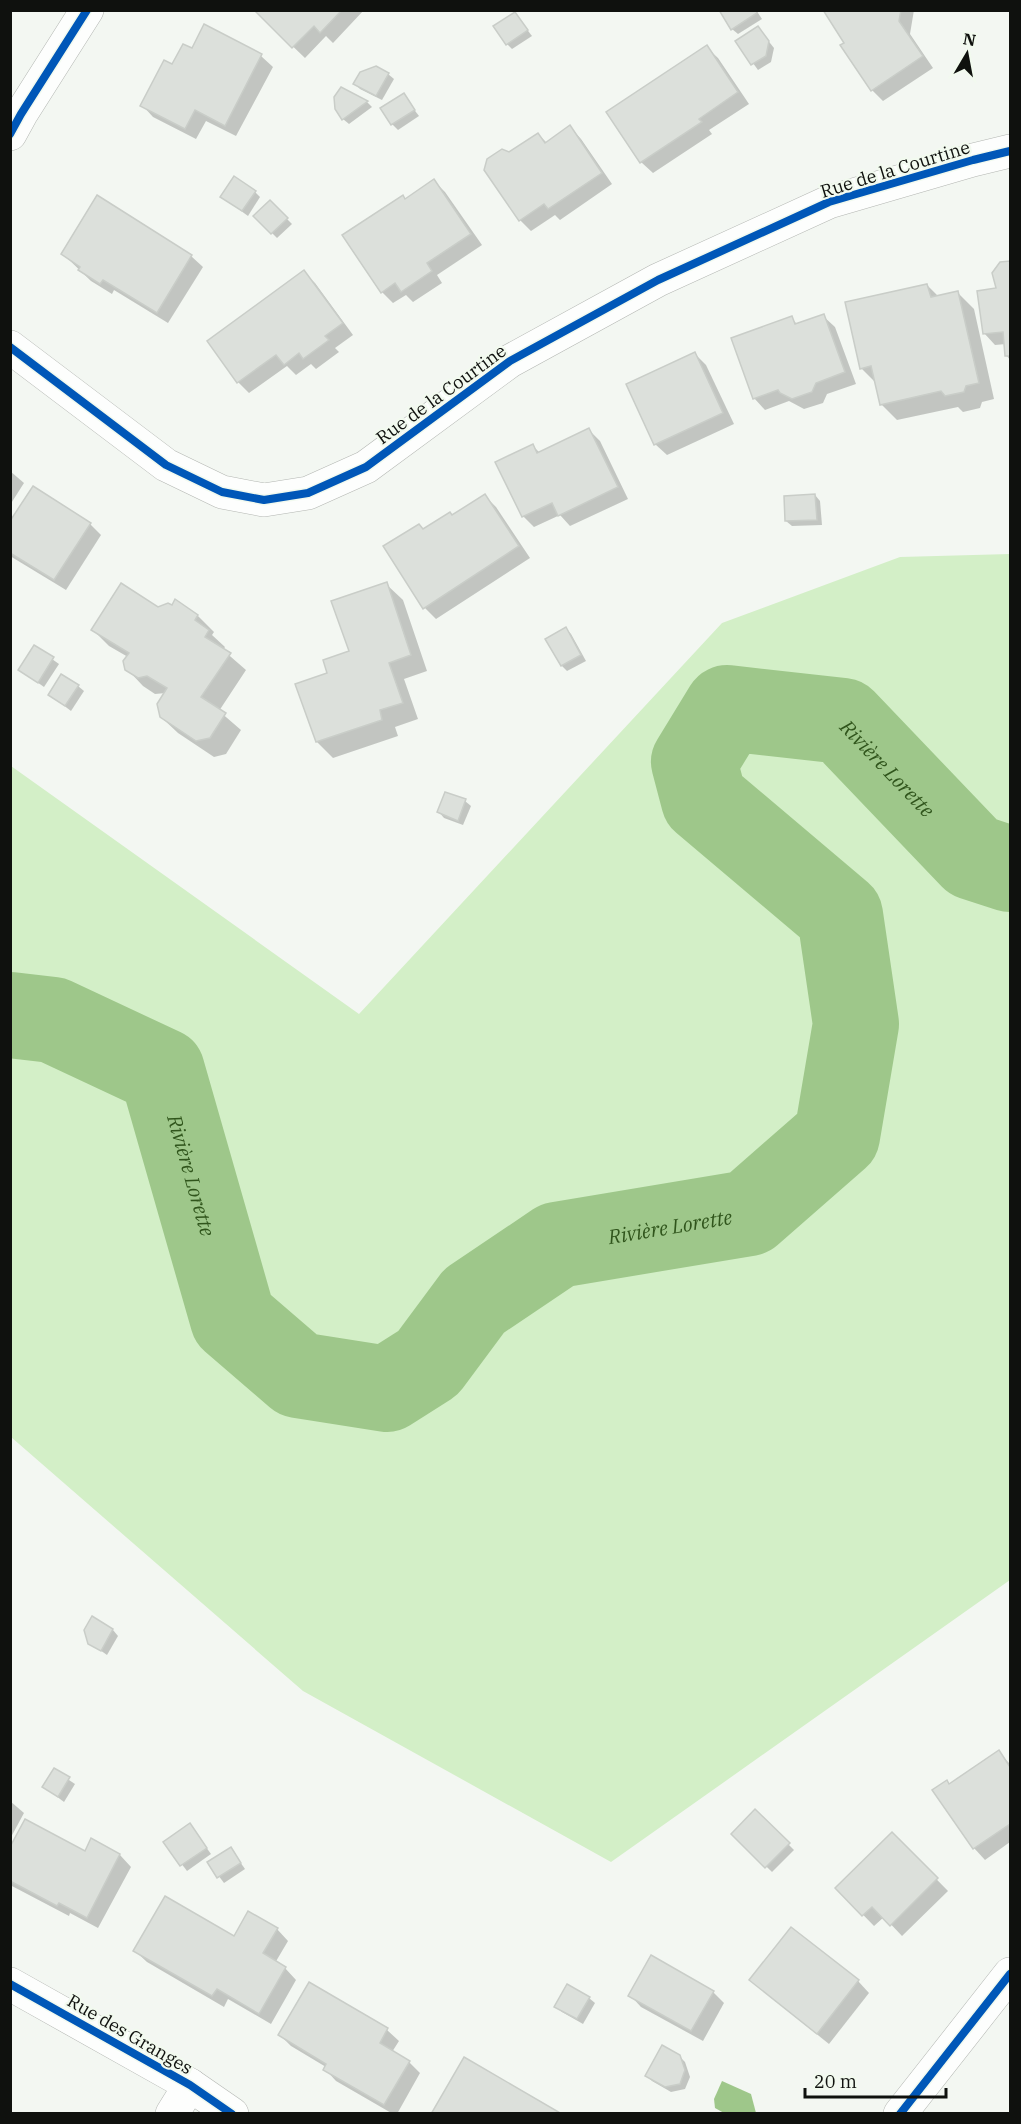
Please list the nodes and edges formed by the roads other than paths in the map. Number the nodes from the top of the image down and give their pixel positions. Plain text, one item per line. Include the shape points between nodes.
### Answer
1 (87, 10) edge
2 (10, 134) edge
3 (1011, 151) edge
4 (10, 347) edge
5 (1011, 1974) edge
6 (10, 1984) edge
7 (190, 2085) junction
8 (172, 2114) edge
9 (232, 2114) edge
10 (900, 2114) edge

1 - 2 street
3 - 4 street, Rue de la Courtine via 829,202 657,280 510,361 366,467 308,493 264,500 222,492 175,470
5 - 10 street
6 - 7 street, Rue des Granges
7 - 8 street
7 - 9 street, Rue des Granges

